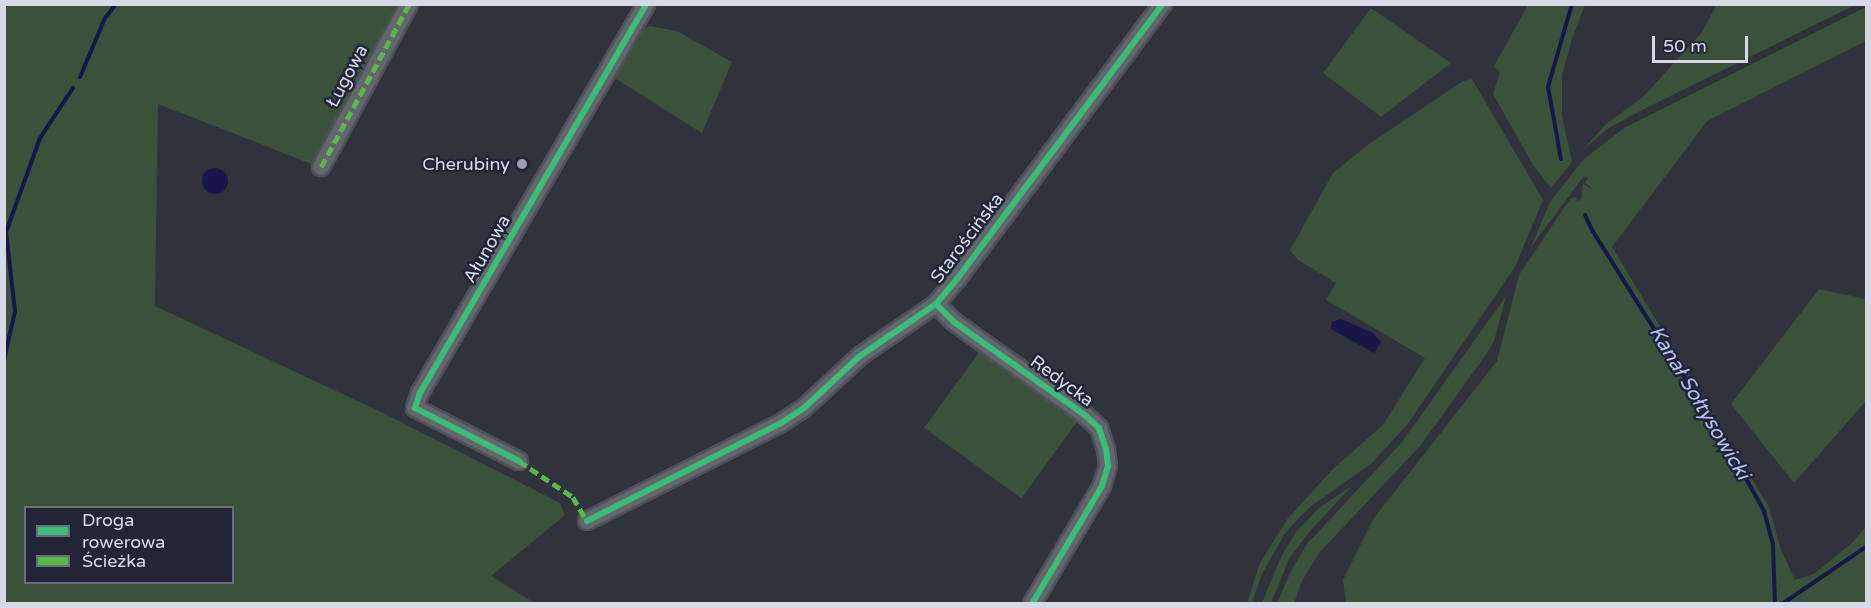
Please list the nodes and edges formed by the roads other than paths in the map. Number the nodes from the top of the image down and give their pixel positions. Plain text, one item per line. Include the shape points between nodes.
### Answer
1 (409, 4) edge
2 (646, 4) edge
3 (1163, 4) edge
4 (321, 167) dead end
5 (936, 304) junction
6 (519, 461) dead end
7 (587, 521) dead end
8 (1032, 603) edge

1 - 4 street, Ługowa
2 - 6 street, Ałunowa via 420,393 415,408
3 - 5 street, Starościńska
5 - 7 street, Starościńska via 860,356 804,408 781,423
5 - 8 street, Redycka via 954,322 1084,415 1099,428 1106,449 1108,466 1102,486

